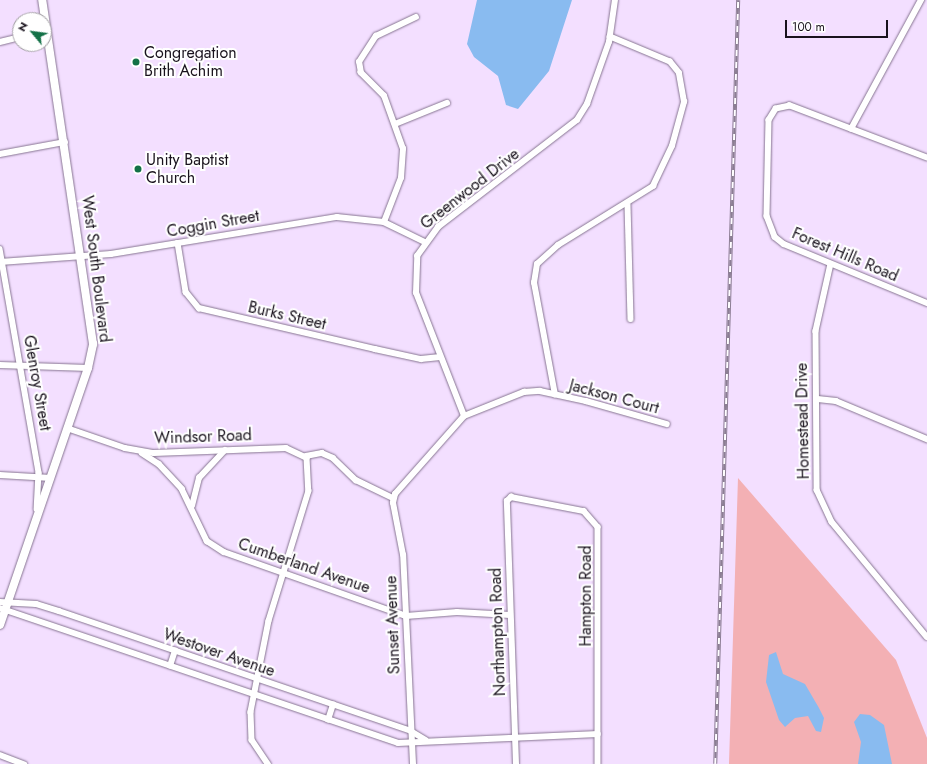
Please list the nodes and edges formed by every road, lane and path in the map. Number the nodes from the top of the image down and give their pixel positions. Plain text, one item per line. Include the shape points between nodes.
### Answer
1 (42, 0) edge
2 (615, 0) edge
3 (921, 0) edge
4 (43, 12) edge
5 (416, 17) dead end
6 (610, 37) junction
7 (12, 39) edge
8 (0, 42) edge
9 (49, 52) edge
10 (447, 103) dead end
11 (395, 124) junction
12 (851, 129) junction
13 (65, 142) junction
14 (0, 154) edge
15 (927, 158) edge
16 (628, 205) junction
17 (384, 222) junction
18 (425, 242) junction
19 (178, 243) junction
20 (0, 249) edge
21 (82, 256) junction
22 (1, 262) edge
23 (831, 264) junction
24 (927, 303) edge
25 (631, 319) dead end
26 (440, 357) junction
27 (0, 365) edge
28 (21, 366) junction
29 (88, 368) junction
30 (555, 395) junction
31 (818, 399) junction
32 (464, 416) junction
33 (667, 424) dead end
34 (67, 428) junction
35 (927, 439) edge
36 (225, 450) junction
37 (138, 451) junction
38 (306, 456) junction
39 (0, 475) edge
40 (40, 477) junction
41 (51, 478) junction
42 (393, 498) junction
43 (508, 499) joint
44 (192, 506) junction
45 (35, 522) junction
46 (284, 573) junction
47 (4, 601) edge
48 (2, 609) edge
49 (510, 615) junction
50 (406, 616) junction
51 (0, 625) edge
52 (927, 636) edge
53 (176, 651) junction
54 (170, 666) junction
55 (257, 680) junction
56 (254, 695) junction
57 (333, 705) junction
58 (328, 720) junction
59 (411, 731) junction
60 (598, 734) junction
61 (514, 737) junction
62 (426, 740) junction
63 (412, 743) junction
64 (0, 755) edge
65 (24, 764) edge
66 (268, 764) edge
67 (413, 764) edge
68 (516, 764) edge
69 (598, 764) edge

1 - 4 street, West South Boulevard
2 - 6 street, Greenwood Drive
3 - 12 street
5 - 11 street via 379,34 364,49 359,68 384,96
6 - 16 street via 670,62 679,73 684,94 680,120 662,173 646,193
6 - 18 street, Greenwood Drive via 587,104 577,120 438,227
7 - 8 street
9 - 13 street, West South Boulevard
10 - 11 street
11 - 17 street via 403,148 403,166
12 - 15 street
12 - 23 street, Forest Hills Road via 785,105 771,115 767,216 775,237
13 - 14 street
13 - 21 street, West South Boulevard
16 - 25 street
16 - 30 street via 558,245 544,255 535,269 534,283
17 - 18 street, Coggin Street
17 - 19 street, Coggin Street via 337,217
18 - 26 street, Greenwood Drive via 417,256 414,284
19 - 21 street, Coggin Street
19 - 26 street, Burks Street via 185,288 199,308 375,349 421,358
20 - 22 street, Glenroy Street
21 - 22 street, Coggin Street
21 - 29 street, West South Boulevard via 93,337
22 - 28 street, Glenroy Street
23 - 24 street, Forest Hills Road
23 - 31 street, Homestead Drive via 816,331
26 - 32 street, Greenwood Drive
27 - 28 street
28 - 29 street
28 - 40 street, Glenroy Street
29 - 34 street, West South Boulevard
30 - 32 street, Jackson Court via 524,392
30 - 33 street, Jackson Court
31 - 35 street via 836,401
31 - 52 street, Homestead Drive via 815,475 822,505 841,533
32 - 42 street via 399,488
34 - 37 street, Windsor Road
34 - 41 street, West South Boulevard
36 - 37 street, Windsor Road via 167,454
36 - 38 street, Windsor Road via 296,450
36 - 44 street via 199,478
37 - 44 street, Cumberland Avenue via 169,473
38 - 42 street via 322,453 333,458 356,480
38 - 46 street via 311,472 309,491
39 - 40 street
40 - 41 street
40 - 45 street, Glenroy Street
41 - 45 street, West South Boulevard
42 - 50 street, Sunset Avenue via 401,534
43 - 49 street, Northampton Road
43 - 60 street, Hampton Road via 584,511 597,523
44 - 46 street, Cumberland Avenue via 207,541 215,547
45 - 47 street, West South Boulevard
46 - 50 street, Cumberland Avenue
46 - 55 street via 269,621
47 - 48 street, West South Boulevard
47 - 53 street, Westover Avenue via 59,611
48 - 51 street, West South Boulevard
48 - 54 street, Westover Avenue
49 - 50 street, Cumberland Avenue via 457,612
49 - 61 street, Northampton Road
50 - 59 street, Sunset Avenue
53 - 54 street
53 - 55 street, Westover Avenue
54 - 56 street, Westover Avenue
55 - 56 street
55 - 57 street, Westover Avenue
56 - 58 street, Westover Avenue
56 - 66 street via 250,734
57 - 58 street
57 - 59 street, Westover Avenue
58 - 63 street, Westover Avenue via 398,743
59 - 62 street, Westover Avenue
59 - 63 street, Sunset Avenue
60 - 61 street, Westover Avenue
60 - 69 street, Hampton Road
61 - 62 street, Westover Avenue
61 - 68 street, Northampton Road
62 - 63 street, Westover Avenue
63 - 67 street, Sunset Avenue
64 - 65 street

